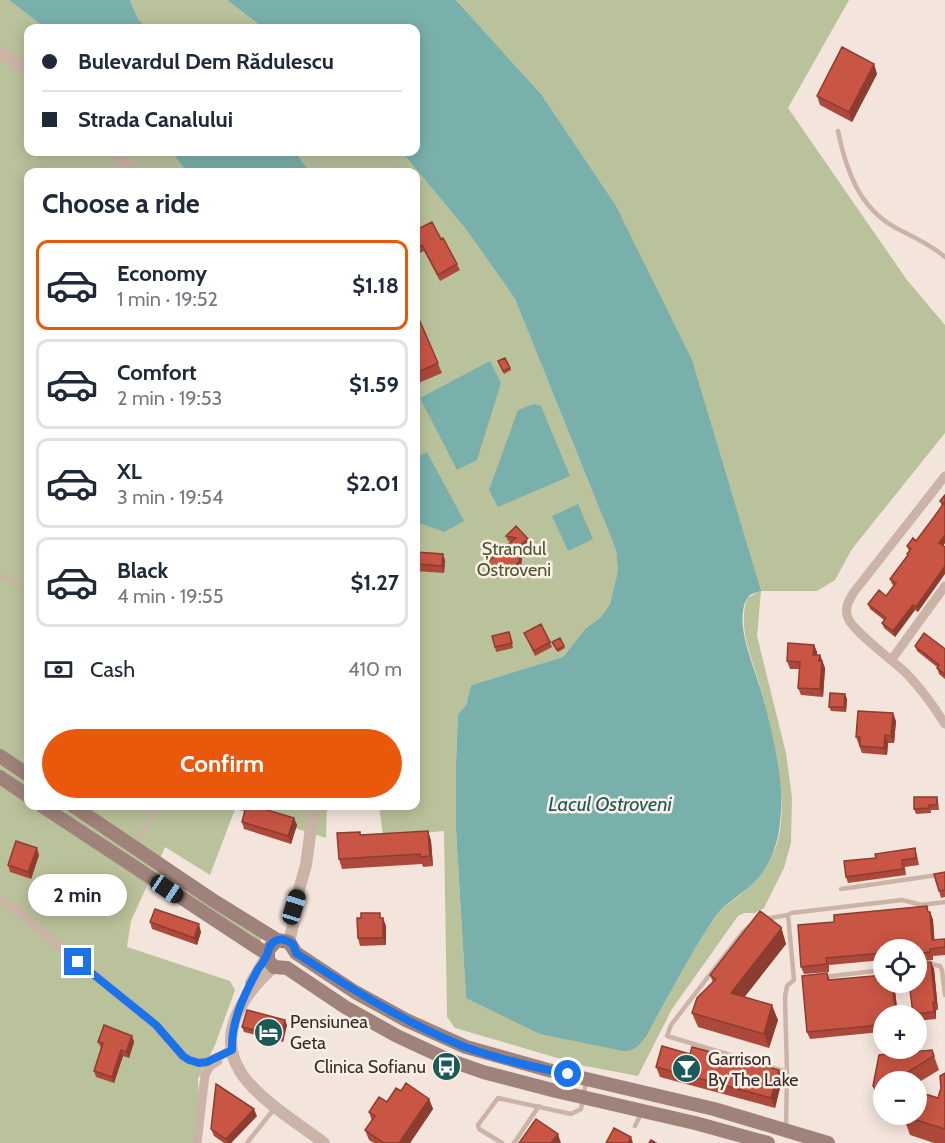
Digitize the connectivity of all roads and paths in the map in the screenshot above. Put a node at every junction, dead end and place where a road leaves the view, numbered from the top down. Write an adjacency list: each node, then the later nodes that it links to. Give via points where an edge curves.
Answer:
1 (0, 52): 2 (street)
2 (24, 69)
3 (838, 131): 6 (lane, via 850,175 866,204 894,227)
4 (119, 156): 5 (street)
5 (129, 168)
6 (945, 257)
7 (945, 476): 11 (street, via 847,606 848,621)
8 (0, 575): 10 (lane)
9 (945, 586): 11 (street)
10 (24, 588)
11 (892, 659): 12 (street, via 918,685)
12 (945, 724)
13 (0, 756): 14 (main road)
14 (24, 772)
15 (0, 777): 16 (main road)
16 (24, 793)
17 (48, 810): 28 (main road)
18 (79, 810): 21 (main road)
19 (156, 810): 21 (lane)
20 (313, 810): 27 (street, via 306,865)
21 (133, 846): 27 (main road)
22 (945, 874): 23 (lane)
23 (841, 889)
24 (4, 901): 35 (street, via 156,1025 189,1060 207,1062)
25 (945, 902): 26 (lane, via 922,905 902,900)
26 (788, 915): 33 (lane); 36 (lane, via 749,926 671,1025 667,1036)
27 (286, 944): 28 (main road, via 270,946); 28 (main road, via 295,960); 37 (main road, via 355,992 446,1038 495,1057)
28 (274, 961): 35 (street, via 255,973 233,1026); 38 (main road, via 354,1012 449,1060 491,1075)
29 (927, 965): 34 (lane, via 940,966)
30 (873, 971): 31 (lane)
31 (813, 978)
32 (803, 979): 33 (lane)
33 (794, 980): 36 (lane, via 785,997)
34 (945, 995)
35 (232, 1050): 39 (street, via 240,1072); 44 (street, via 210,1066 206,1075)
36 (788, 1072): 43 (lane)
37 (587, 1079): 38 (lane); 43 (main road)
38 (583, 1097): 40 (lane, via 580,1109 571,1114); 41 (main road)
39 (276, 1106): 45 (lane); 46 (street)
40 (539, 1106): 47 (lane, via 496,1100 478,1125); 48 (lane)
41 (643, 1111): 42 (lane); 49 (main road)
42 (635, 1126)
43 (787, 1130): 50 (main road)
44 (198, 1143)
45 (247, 1143)
46 (324, 1143)
47 (502, 1143)
48 (514, 1143)
49 (768, 1143)
50 (828, 1143)

